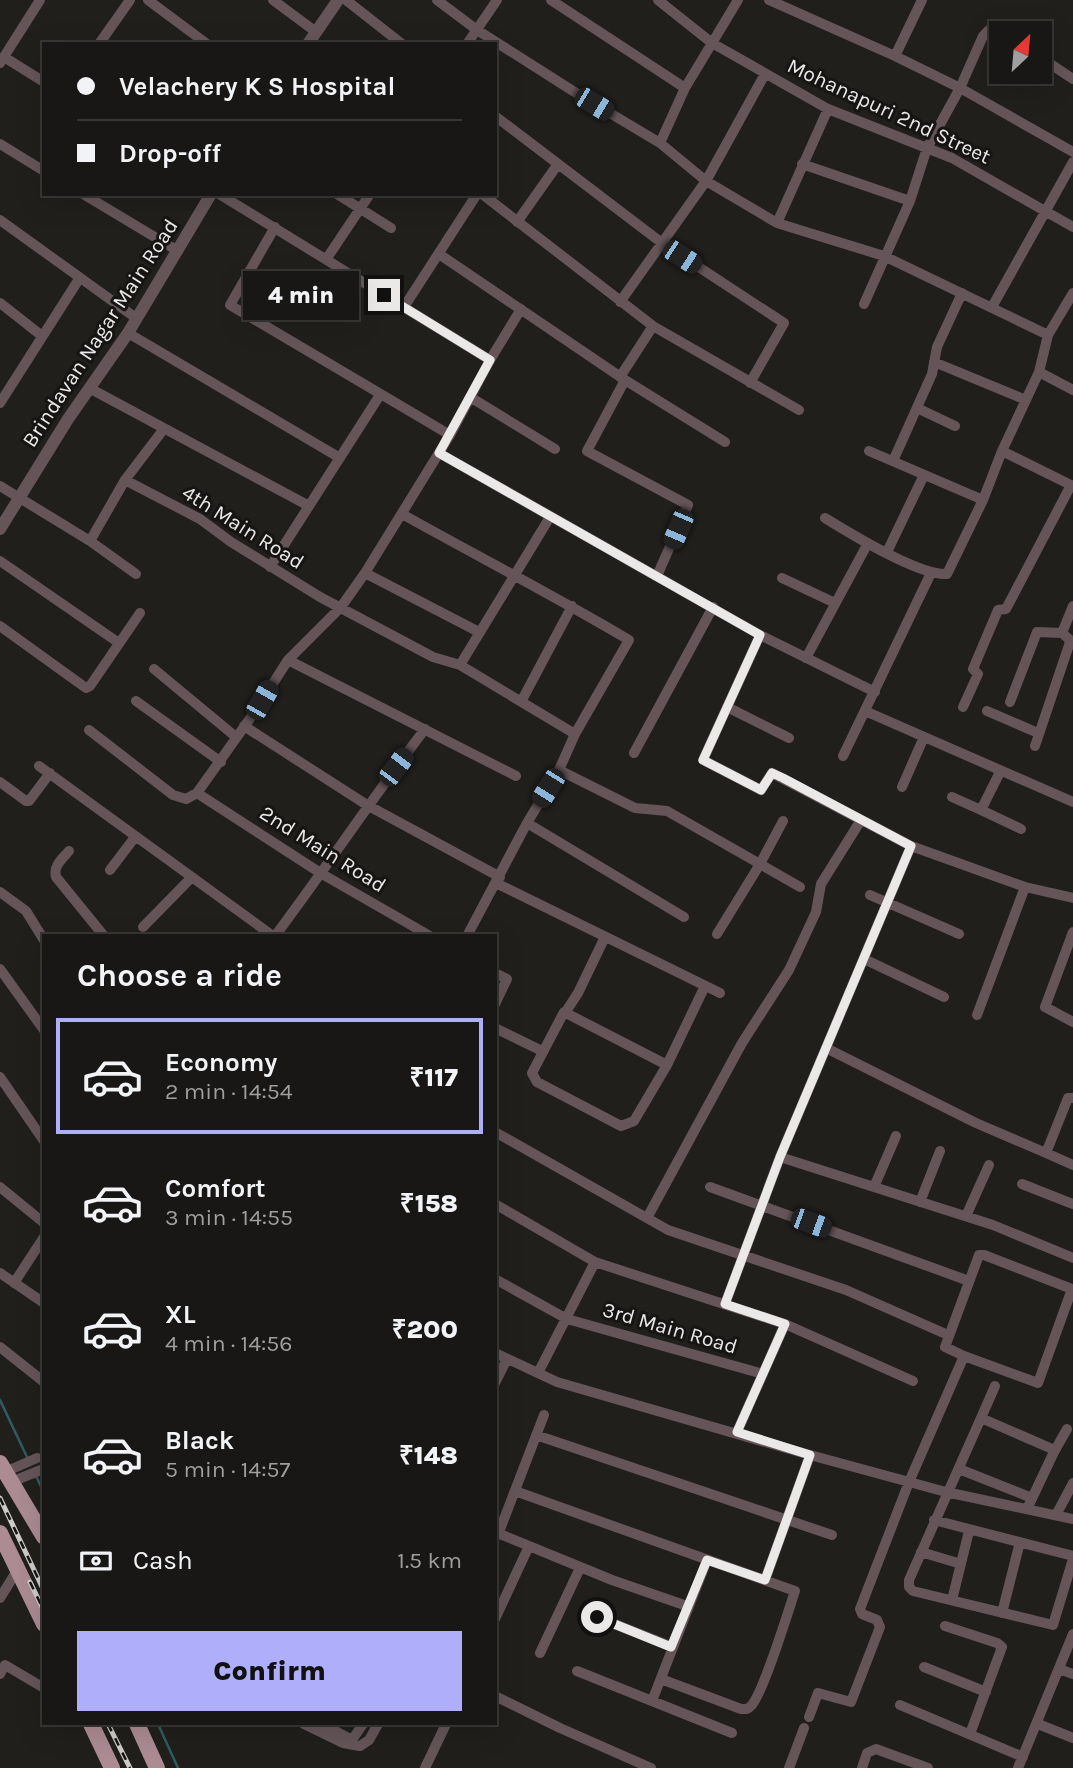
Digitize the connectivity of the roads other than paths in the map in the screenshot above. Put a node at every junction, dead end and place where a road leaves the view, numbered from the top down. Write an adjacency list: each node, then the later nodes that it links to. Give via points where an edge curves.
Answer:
1 (40, 0): 26 (street)
2 (130, 0): 17 (street)
3 (148, 0): 18 (street)
4 (273, 0): 16 (street)
5 (338, 0): 16 (street)
6 (346, 0): 20 (street)
7 (437, 0): 14 (street)
8 (497, 0): 14 (street)
9 (551, 0): 31 (street)
10 (657, 0): 24 (street, Mohanapuri 2nd Street)
11 (738, 0): 24 (street)
12 (769, 0): 25 (street)
13 (922, 0): 25 (street)
14 (477, 30): 21 (street); 22 (street)
15 (989, 30): 32 (street)
16 (316, 32): 19 (street)
17 (100, 42)
18 (203, 42)
19 (309, 42)
20 (399, 42)
21 (468, 42)
22 (496, 42)
23 (497, 43): 35 (street)
24 (712, 43): 28 (street, Mohanapuri 2nd Street); 31 (street)
25 (895, 56): 32 (street)
26 (2, 60): 30 (street)
27 (1052, 65): 29 (street)
28 (765, 74): 33 (street, Mohanapuri 2nd Street); 43 (street)
29 (1073, 79)
30 (42, 81)
31 (685, 88): 35 (street)
32 (960, 88): 37 (street); 38 (street)
33 (828, 108): 37 (street, Mohanapuri 2nd Street); 41 (street)
34 (497, 118): 40 (street)
35 (660, 143): 43 (street)
36 (0, 144): 42 (street)
37 (926, 149): 51 (street); 53 (street, Mohanapuri 2nd Street, via 952,158)
38 (1073, 152)
39 (1073, 162): 53 (street)
40 (558, 164): 55 (street); 60 (street)
41 (803, 164): 51 (street); 56 (street)
42 (42, 170)
43 (706, 181): 56 (street); 60 (street)
44 (86, 196): 61 (street)
45 (210, 196): 61 (street, Brindavan Nagar Main Road)
46 (222, 196): 57 (street)
47 (340, 196): 52 (street)
48 (368, 196): 52 (street)
49 (479, 196): 62 (street)
50 (483, 196): 55 (street)
51 (910, 201): 63 (street)
52 (359, 208): 59 (street); 64 (street)
53 (1046, 211): 58 (street, Mohanapuri 2nd Street); 72 (street)
54 (0, 220): 65 (street)
55 (517, 222): 68 (street)
56 (777, 223): 63 (street)
57 (275, 227): 64 (street); 88 (street, via 230,305)
58 (1073, 227)
59 (391, 228)
60 (662, 243): 68 (street); 84 (street, via 784,323)
61 (178, 251): 75 (street, Brindavan Nagar Main Road)
62 (439, 254): 71 (street); 73 (street)
63 (884, 256): 66 (street); 70 (street)
64 (327, 258): 71 (street)
65 (79, 279): 75 (street); 79 (street)
66 (962, 293): 72 (street); 81 (street)
67 (1073, 293): 74 (street)
68 (620, 302): 76 (street)
69 (0, 303): 79 (street)
70 (864, 304)
71 (404, 307): 80 (street)
72 (992, 307): 78 (street)
73 (521, 309): 80 (street); 83 (street)
74 (1068, 310): 78 (street)
75 (136, 318): 77 (street, Brindavan Nagar Main Road)
76 (653, 326): 83 (street); 84 (street)
77 (128, 333): 86 (street, Brindavan Nagar Main Road); 102 (street)
78 (1048, 335): 82 (street)
79 (43, 336): 85 (street)
80 (490, 360): 89 (street)
81 (934, 362): 90 (street); 92 (street)
82 (1039, 372): 87 (street); 90 (street)
83 (623, 379): 97 (street); 123 (street, via 587,451 688,505)
84 (750, 383): 93 (street)
85 (5, 384): 91 (street)
86 (91, 389): 95 (street); 108 (street, Brindavan Nagar Main Road)
87 (1073, 390)
88 (380, 395): 96 (street); 102 (street)
89 (470, 397): 96 (street); 98 (street)
90 (1026, 400): 100 (street)
91 (0, 403)
92 (917, 408): 94 (street); 103 (street)
93 (799, 410)
94 (955, 426)
95 (163, 430): 105 (street); 110 (street)
96 (450, 435): 101 (street)
97 (725, 442)
98 (555, 449)
99 (869, 450): 103 (street)
100 (1002, 451): 107 (street); 109 (street)
101 (439, 453): 111 (street); 112 (street)
102 (341, 458): 110 (street)
103 (893, 461): 104 (street)
104 (924, 475): 109 (street); 117 (street)
105 (125, 480): 115 (street); 119 (street, 4th Main Road, via 200,519)
106 (0, 486): 108 (street)
107 (1072, 486): 146 (street, via 1006,609 998,610)
108 (18, 499): 114 (street, Brindavan Nagar Main Road); 115 (street)
109 (983, 500): 122 (street, via 947,574)
110 (309, 506): 119 (street)
111 (402, 514): 121 (street); 124 (street)
112 (550, 517): 123 (street); 124 (street)
113 (825, 518): 116 (street)
114 (0, 529)
115 (90, 541): 120 (street)
116 (868, 543): 117 (street); 126 (street)
117 (887, 552): 122 (street)
118 (0, 561): 136 (street)
119 (270, 567): 129 (street, 4th Main Road)
120 (136, 573)
121 (365, 573): 129 (street); 133 (street)
122 (931, 573): 141 (street)
123 (657, 576): 130 (street)
124 (514, 577): 127 (street); 133 (street)
125 (782, 578): 126 (street)
126 (835, 603): 137 (street)
127 (572, 606): 143 (street); 153 (street, via 629,640)
128 (1073, 606): 134 (street)
129 (341, 607): 138 (street); 139 (street, 4th Main Road, via 433,657)
130 (713, 607): 135 (street); 158 (street)
131 (140, 613): 136 (street)
132 (0, 626): 136 (street, via 86,688)
133 (479, 632): 139 (street)
134 (1062, 633): 144 (street, via 1037,632); 152 (street, via 1069,645)
135 (760, 635): 137 (street); 145 (street)
136 (119, 643)
137 (806, 658): 141 (street)
138 (288, 660): 149 (street); 150 (street)
139 (460, 665): 143 (street, 4th Main Road)
140 (155, 669): 154 (street)
141 (875, 692): 147 (street)
142 (136, 701): 160 (street)
143 (522, 701): 153 (street, 4th Main Road)
144 (1010, 702)
145 (727, 707): 156 (street); 173 (street, via 703,760 761,790 772,773)
146 (963, 707)
147 (865, 711): 155 (street); 159 (street)
148 (988, 711): 152 (street)
149 (244, 726): 154 (street); 171 (street)
150 (425, 729): 165 (street); 171 (street)
151 (89, 730): 168 (street, via 173,795 186,799)
152 (1038, 733): 157 (street)
153 (575, 734): 162 (street)
154 (236, 737): 160 (street)
155 (924, 737): 163 (street); 167 (street)
156 (789, 738)
157 (1035, 746)
158 (634, 752)
159 (843, 756)
160 (220, 762): 168 (street)
161 (39, 766): 164 (street)
162 (559, 770): 175 (street); 180 (street, via 635,808 667,811)
163 (1000, 772): 170 (street); 172 (street)
164 (50, 773): 166 (street, via 26,801); 177 (street)
165 (516, 776)
166 (0, 782)
167 (902, 787)
168 (197, 793): 182 (street, 2nd Main Road)
169 (952, 797): 172 (street)
170 (1073, 802)
171 (367, 805): 182 (street); 184 (street)
172 (981, 810): 176 (street)
173 (861, 820): 178 (street); 237 (street, via 821,884 816,912 789,970 742,1044)
174 (783, 821): 180 (street)
175 (527, 823): 184 (street); 191 (street)
176 (1021, 828)
177 (135, 837): 181 (street); 183 (street)
178 (911, 846): 186 (street); 190 (street)
179 (69, 851): 194 (street, via 57,866 56,877)
180 (760, 864): 185 (street); 199 (street)
181 (110, 870)
182 (322, 874): 196 (street); 197 (street, 2nd Main Road)
183 (191, 878): 192 (street); 195 (street)
184 (498, 880): 198 (street); 202 (street)
185 (800, 887)
186 (1025, 887): 189 (street); 211 (street)
187 (0, 892): 201 (street, via 26,911)
188 (870, 895): 190 (street)
189 (1073, 898)
190 (886, 902): 200 (street); 203 (street)
191 (684, 917)
192 (143, 927)
193 (1073, 932): 212 (street, via 1045,1007)
194 (102, 934)
195 (271, 934)
196 (276, 934)
197 (427, 934)
198 (468, 934)
199 (717, 934)
200 (960, 934)
201 (42, 937)
202 (606, 937): 206 (street); 210 (street)
203 (864, 959): 208 (street); 215 (street)
204 (0, 969): 213 (street)
205 (497, 974): 209 (street, via 507,979)
206 (705, 986): 207 (street); 217 (street)
207 (720, 993)
208 (944, 997)
209 (497, 1000)
210 (565, 1013): 216 (street); 217 (street)
211 (977, 1015)
212 (1073, 1022)
213 (42, 1027)
214 (497, 1029): 216 (street)
215 (826, 1048): 224 (street, via 976,1124); 225 (street)
216 (542, 1051): 217 (street, via 532,1073 537,1082 621,1126 634,1121)
217 (667, 1065)
218 (0, 1077): 222 (street)
219 (1073, 1098): 224 (street, via 1068,1098)
220 (497, 1133): 237 (street)
221 (895, 1136): 231 (street)
222 (42, 1138)
223 (940, 1151): 232 (street)
224 (1046, 1153): 227 (street)
225 (780, 1157): 231 (street); 235 (street)
226 (989, 1165): 236 (street)
227 (1073, 1166)
228 (1022, 1184): 233 (street)
229 (0, 1187): 238 (street)
230 (710, 1187): 235 (street)
231 (874, 1187): 232 (street)
232 (920, 1202): 236 (street)
233 (1073, 1204)
234 (497, 1205): 242 (street)
235 (761, 1205): 240 (street); 245 (street)
236 (966, 1216): 241 (street)
237 (647, 1218): 240 (street)
238 (42, 1221)
239 (42, 1241): 246 (street)
240 (743, 1257): 248 (street); 251 (street, via 846,1290)
241 (1073, 1258)
242 (595, 1262): 248 (street); 249 (street)
243 (0, 1273): 246 (street)
244 (497, 1280): 249 (street, 3rd Main Road)
245 (965, 1280): 251 (street); 255 (street, via 981,1254 1072,1291 1038,1384)
246 (14, 1283): 247 (street)
247 (42, 1302)
248 (725, 1304): 250 (street)
249 (567, 1319): 256 (street); 257 (street, 3rd Main Road)
250 (785, 1324): 257 (street); 260 (street)
251 (948, 1335): 255 (street, via 945,1347)
252 (0, 1347): 258 (street)
253 (497, 1354): 254 (street)
254 (507, 1359): 256 (street); 259 (street)
255 (961, 1361): 273 (street)
256 (537, 1373): 265 (street)
257 (763, 1374): 265 (street)
258 (42, 1380)
259 (497, 1380)
260 (913, 1381)
261 (995, 1386): 263 (street)
262 (544, 1415): 266 (street)
263 (981, 1418): 267 (street); 270 (street)
264 (1066, 1429): 267 (street)
265 (737, 1432): 268 (street)
266 (536, 1435): 275 (street); 280 (street)
267 (1054, 1452): 277 (street)
268 (810, 1455): 273 (street); 280 (street)
269 (34, 1458): 271 (street); 272 (street)
270 (959, 1469): 276 (street); 277 (street)
271 (5, 1472): 272 (street); 286 (main road)
272 (37, 1473)
273 (909, 1482): 276 (street); 331 (street, via 859,1611 877,1620 880,1627 851,1702 818,1693)
274 (1073, 1483): 279 (street)
275 (514, 1491): 284 (street); 292 (street)
276 (946, 1492): 278 (street); 282 (street)
277 (1032, 1498): 278 (street)
278 (1027, 1509): 279 (street)
279 (1056, 1515): 281 (street)
280 (787, 1519): 287 (street); 296 (street)
281 (1073, 1519)
282 (934, 1520): 283 (street); 290 (street)
283 (969, 1531): 288 (street); 293 (street)
284 (497, 1532): 289 (street)
285 (0, 1533): 295 (main road)
286 (42, 1534)
287 (832, 1535)
288 (1020, 1542): 291 (street); 300 (street)
289 (529, 1546): 294 (street); 301 (street)
290 (921, 1552): 293 (street); 298 (street, via 909,1587)
291 (1073, 1558): 300 (street, via 1053,1625)
292 (707, 1560): 296 (street); 299 (street)
293 (961, 1564): 298 (street)
294 (580, 1568): 299 (street); 307 (street)
295 (18, 1569): 297 (street); 303 (main road)
296 (765, 1580): 313 (street, via 795,1591 747,1709)
297 (0, 1598)
298 (951, 1600): 300 (street)
299 (687, 1606): 306 (street)
300 (1002, 1613)
301 (497, 1615)
302 (597, 1617): 306 (street)
303 (42, 1620)
304 (945, 1626): 315 (street, via 1002,1647)
305 (1073, 1634): 310 (street)
306 (671, 1647): 313 (street)
307 (540, 1653)
308 (2, 1667): 314 (street)
309 (924, 1667): 315 (street)
310 (1059, 1669): 312 (street); 319 (street)
311 (577, 1671): 317 (street)
312 (1073, 1674)
313 (661, 1679): 317 (street)
314 (42, 1687)
315 (986, 1692): 327 (street)
316 (497, 1697): 335 (street)
317 (652, 1701): 326 (street)
318 (900, 1705): 327 (street)
319 (1038, 1724): 328 (street); 330 (street)
320 (91, 1725): 332 (main road)
321 (138, 1725): 333 (main road)
322 (363, 1725): 329 (street)
323 (377, 1725): 329 (street)
324 (446, 1725): 334 (street)
325 (324, 1729): 329 (street, via 343,1743 360,1746)
326 (732, 1733)
327 (970, 1734): 330 (street)
328 (1073, 1738)
329 (362, 1739)
330 (1023, 1757): 338 (street)
331 (794, 1767)
332 (112, 1768)
333 (157, 1768)
334 (425, 1768)
335 (651, 1768)
336 (862, 1768): 337 (street, via 867,1753 876,1749)
337 (928, 1768)
338 (1018, 1768)

